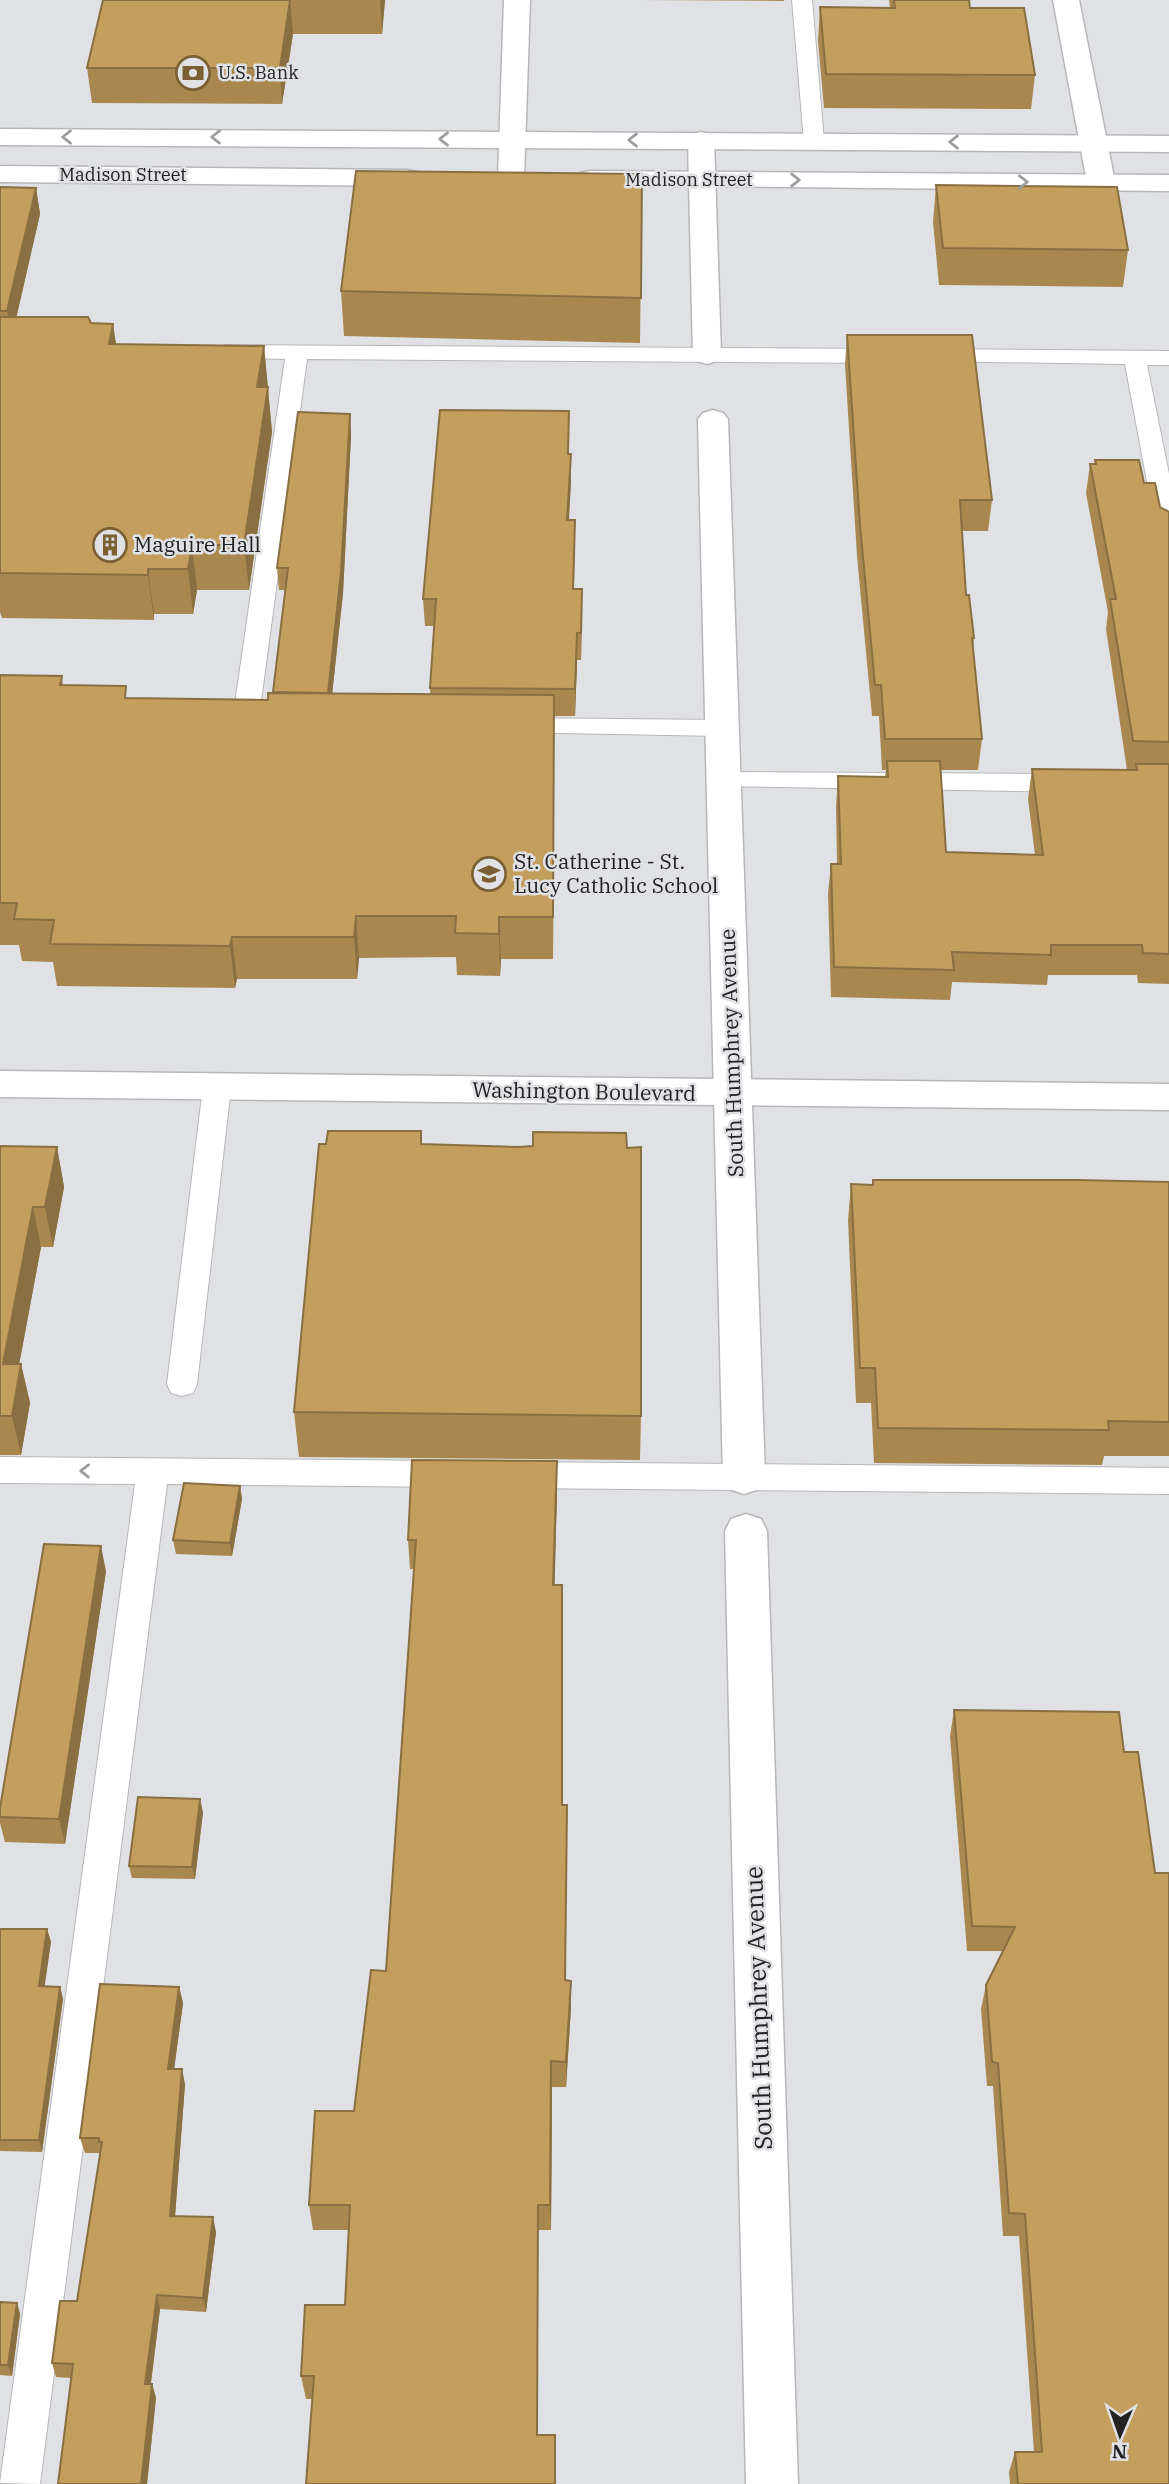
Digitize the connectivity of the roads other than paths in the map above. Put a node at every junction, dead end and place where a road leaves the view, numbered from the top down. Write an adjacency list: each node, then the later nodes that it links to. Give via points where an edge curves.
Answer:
1 (517, 0): 5 (street)
2 (802, 0): 7 (lane)
3 (1066, 0): 8 (street)
4 (0, 137): 5 (street, Madison Street, one-way to 4)
5 (512, 139): 6 (street, Madison Street, one-way to 5); 13 (street)
6 (701, 141): 7 (street, Madison Street); 16 (street)
7 (814, 141): 8 (street, Madison Street, one-way to 7)
8 (1093, 143): 9 (street, Madison Street); 17 (street)
9 (1169, 144)
10 (0, 174): 11 (street, Madison Street)
11 (430, 178)
12 (484, 178): 13 (street)
13 (511, 178): 14 (street)
14 (538, 178)
15 (565, 179): 16 (street, Madison Street)
16 (702, 180): 17 (street, Madison Street, one-way to 17); 21 (street)
17 (1101, 182): 18 (street, Madison Street)
18 (1169, 183)
19 (203, 352): 20 (lane)
20 (297, 352): 21 (lane); 26 (lane, via 245,724)
21 (708, 355): 22 (lane)
22 (1135, 358): 23 (lane); 25 (lane)
23 (1169, 358)
24 (713, 419): 28 (street, South Humphrey Avenue)
25 (1169, 535)
26 (286, 724)
27 (489, 726): 28 (lane)
28 (722, 727): 29 (street, South Humphrey Avenue)
29 (724, 780): 30 (lane); 33 (street, South Humphrey Avenue)
30 (1100, 783)
31 (0, 1084): 32 (street, Washington Boulevard)
32 (217, 1087): 33 (street, Washington Boulevard); 35 (lane)
33 (733, 1094): 34 (street, Washington Boulevard); 38 (street, South Humphrey Avenue)
34 (1169, 1097)
35 (181, 1384)
36 (0, 1470): 37 (lane, one-way to 36)
37 (153, 1471): 38 (lane); 41 (lane)
38 (744, 1477): 39 (lane)
39 (1169, 1480)
40 (746, 1531): 42 (street, South Humphrey Avenue)
41 (20, 2484)
42 (772, 2484)

